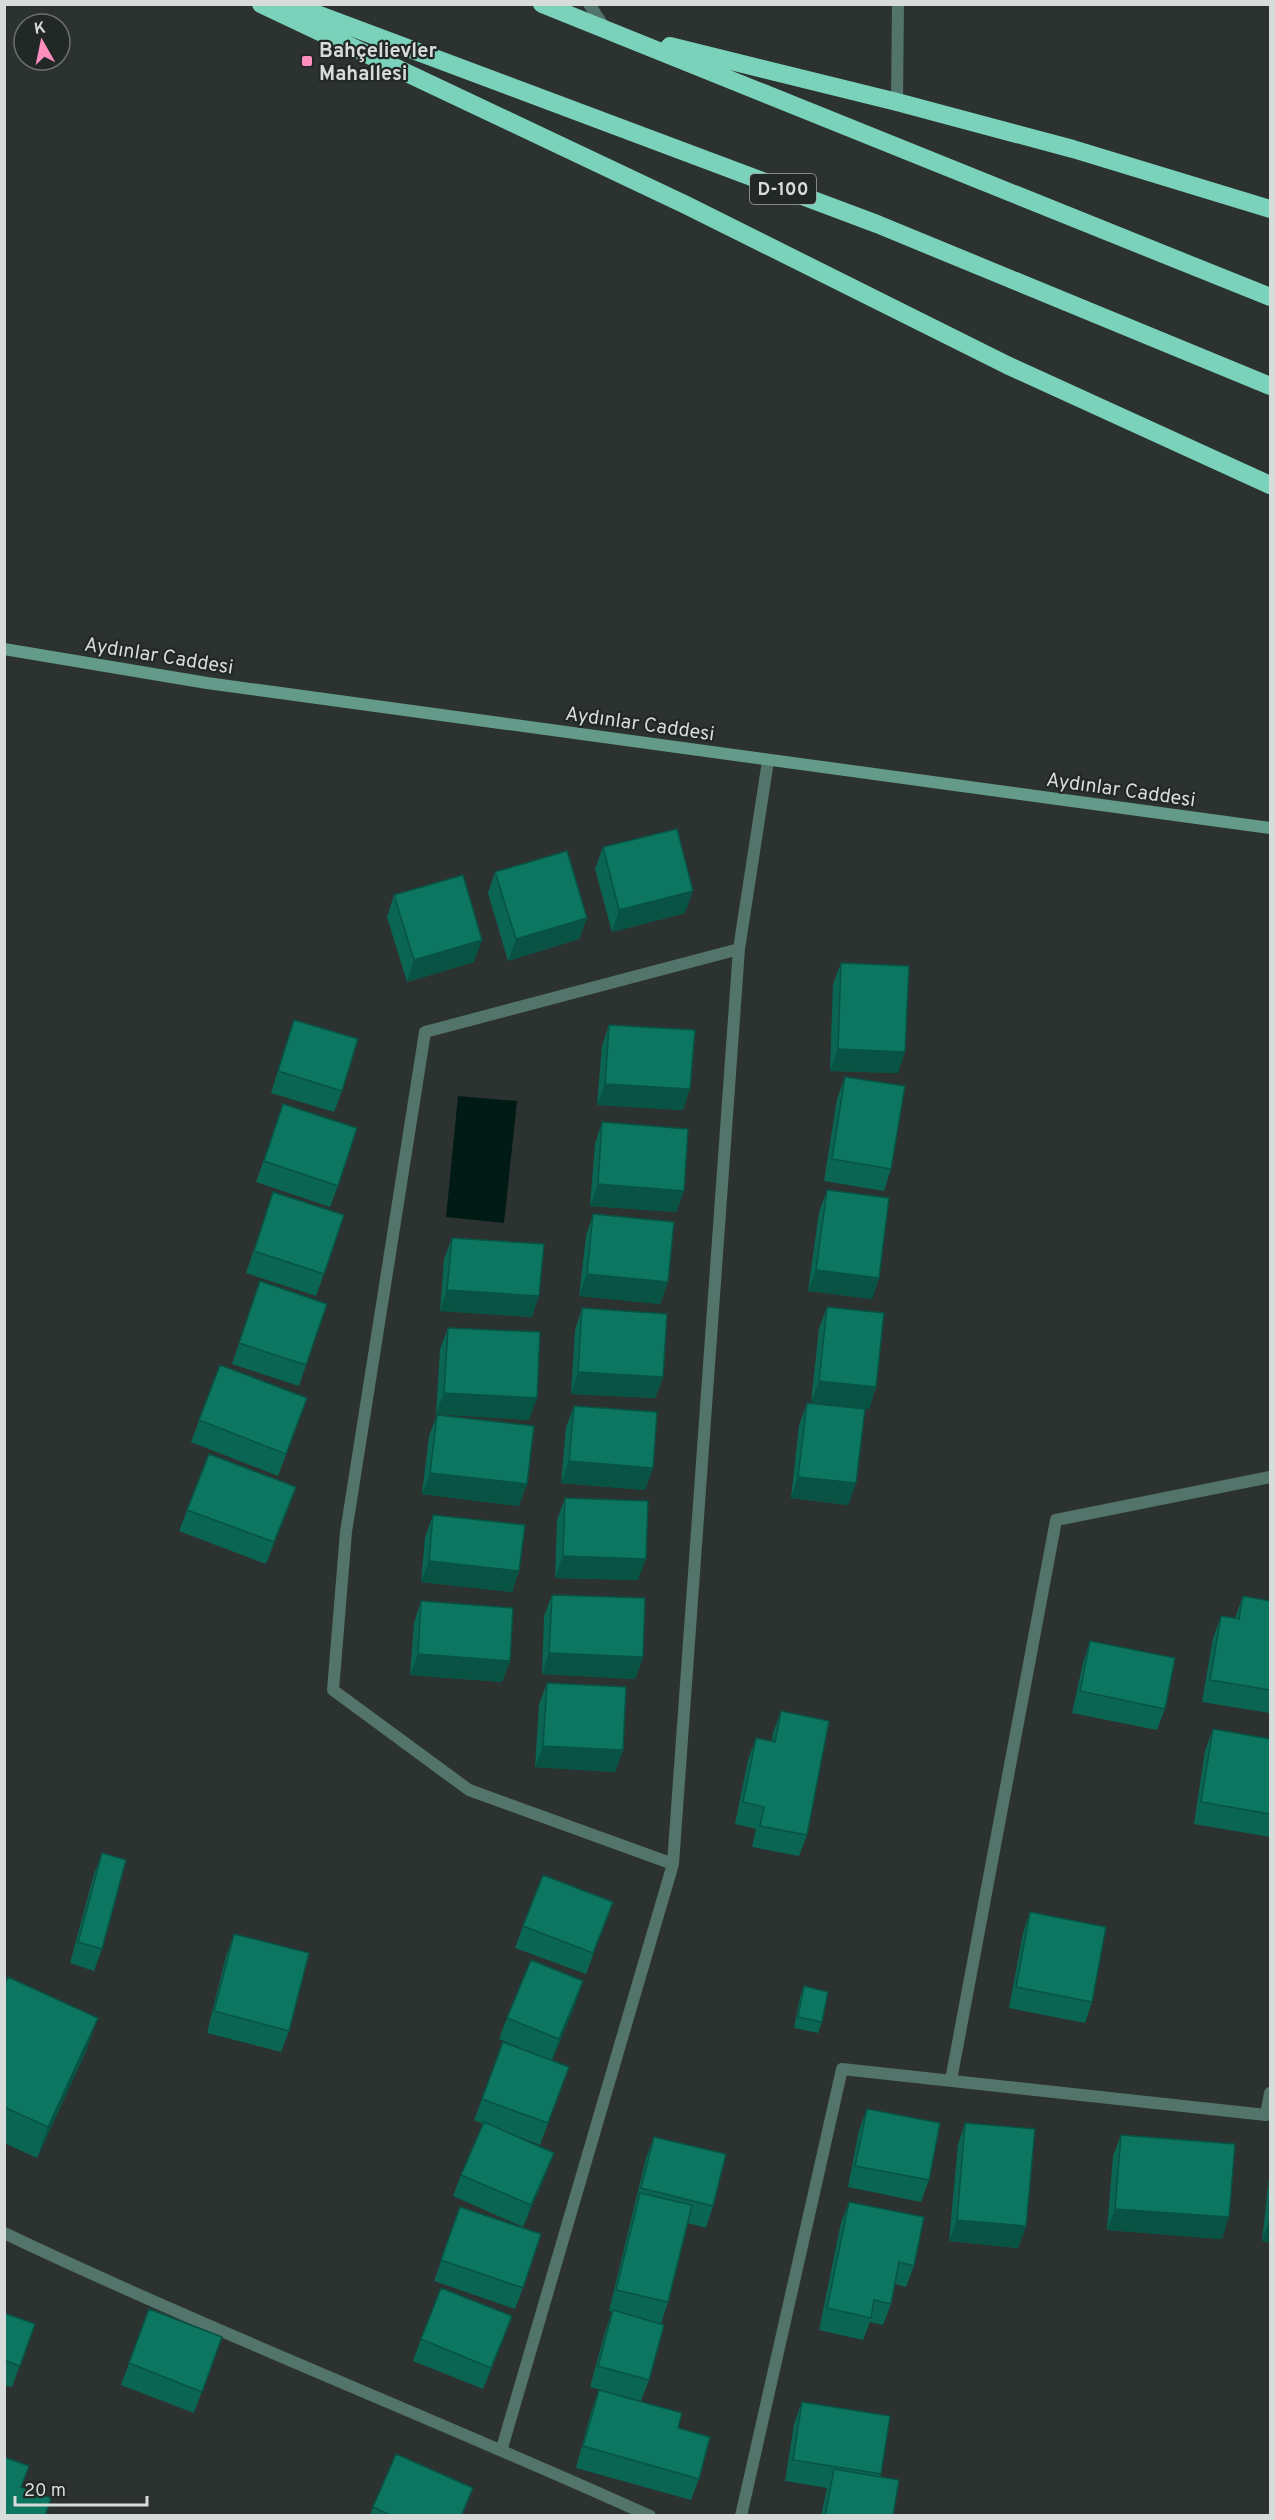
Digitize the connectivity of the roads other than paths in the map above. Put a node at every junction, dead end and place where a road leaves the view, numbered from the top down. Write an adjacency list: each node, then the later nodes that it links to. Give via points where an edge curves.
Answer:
1 (261, 4): 11 (highway, via 686,205 1007,365)
2 (290, 4): 10 (highway, D-100, via 877,224)
3 (542, 4): 6 (highway)
4 (589, 4): 6 (street)
5 (898, 4): 7 (street)
6 (606, 30): 7 (highway); 9 (highway)
7 (897, 102): 8 (highway, via 1073,149)
8 (1270, 209)
9 (1270, 297)
10 (1270, 386)
11 (1270, 485)
12 (4, 649): 13 (street, Aydınlar Caddesi, via 207,683)
13 (768, 761): 14 (street, Aydınlar Caddesi); 15 (street)
14 (1270, 828)
15 (739, 949): 17 (street); 17 (street, via 425,1032 346,1532 333,1690 469,1790)
16 (1270, 1477): 18 (street, via 1056,1520)
17 (673, 1864): 21 (street)
18 (951, 2080): 19 (street, via 1266,2115); 23 (street, via 842,2069)
19 (1270, 2093)
20 (4, 2232): 21 (street, via 112,2284)
21 (502, 2448): 22 (street)
22 (650, 2516)
23 (741, 2516)

